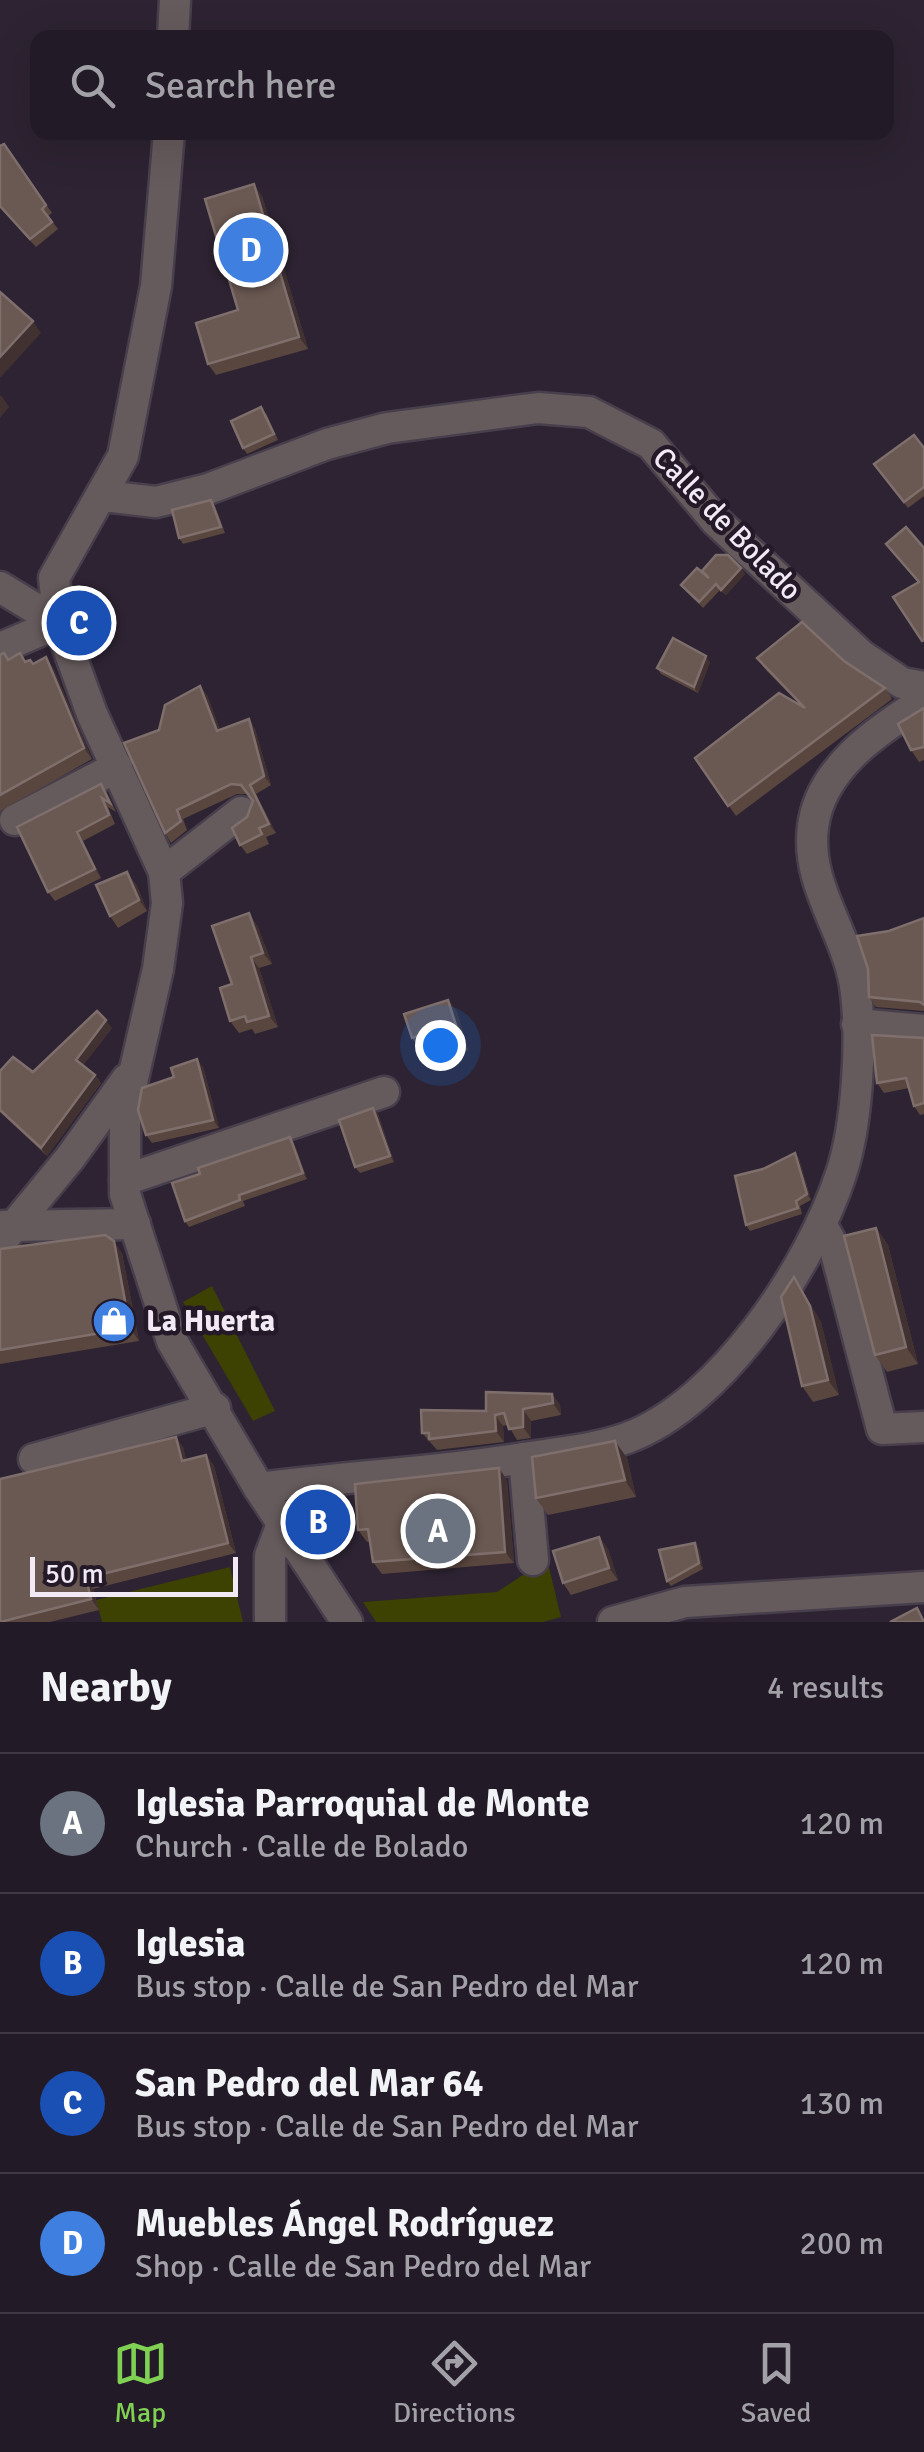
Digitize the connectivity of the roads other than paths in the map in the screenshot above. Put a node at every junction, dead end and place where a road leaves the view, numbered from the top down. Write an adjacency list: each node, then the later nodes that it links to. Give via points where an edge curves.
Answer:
1 (174, 0): 2 (street)
2 (173, 30)
3 (168, 140): 4 (street, via 156,286 136,404)
4 (104, 496): 6 (street, via 54,578); 8 (street, Calle de Bolado, via 156,502 387,428 538,408 589,412 651,444 716,520 862,656 902,683)
5 (0, 587): 6 (street)
6 (59, 623): 7 (street); 10 (street)
7 (0, 648)
8 (924, 687)
9 (924, 701): 14 (street, via 881,728 833,775 813,825 818,884 852,965)
10 (118, 768): 12 (street); 13 (street)
11 (241, 812): 13 (street)
12 (16, 820)
13 (164, 872): 16 (street, via 158,970)
14 (856, 1024): 15 (street); 20 (street, via 849,1141)
15 (924, 1030)
16 (132, 1072): 18 (street); 21 (street)
17 (384, 1092): 18 (street)
18 (125, 1180): 19 (street)
19 (135, 1224): 21 (street); 22 (street, via 172,1342)
20 (820, 1224): 23 (street, via 835,1249 882,1429); 24 (street, via 800,1266 748,1339 668,1416 629,1437)
21 (5, 1232)
22 (215, 1408): 25 (street); 26 (street)
23 (924, 1428)
24 (524, 1458): 26 (street); 28 (street)
25 (34, 1459)
26 (260, 1488): 27 (street)
27 (282, 1524): 30 (street, via 270,1556); 31 (street)
28 (534, 1560)
29 (924, 1587): 32 (street, via 685,1602)
30 (270, 1622)
31 (347, 1622)
32 (613, 1622)

